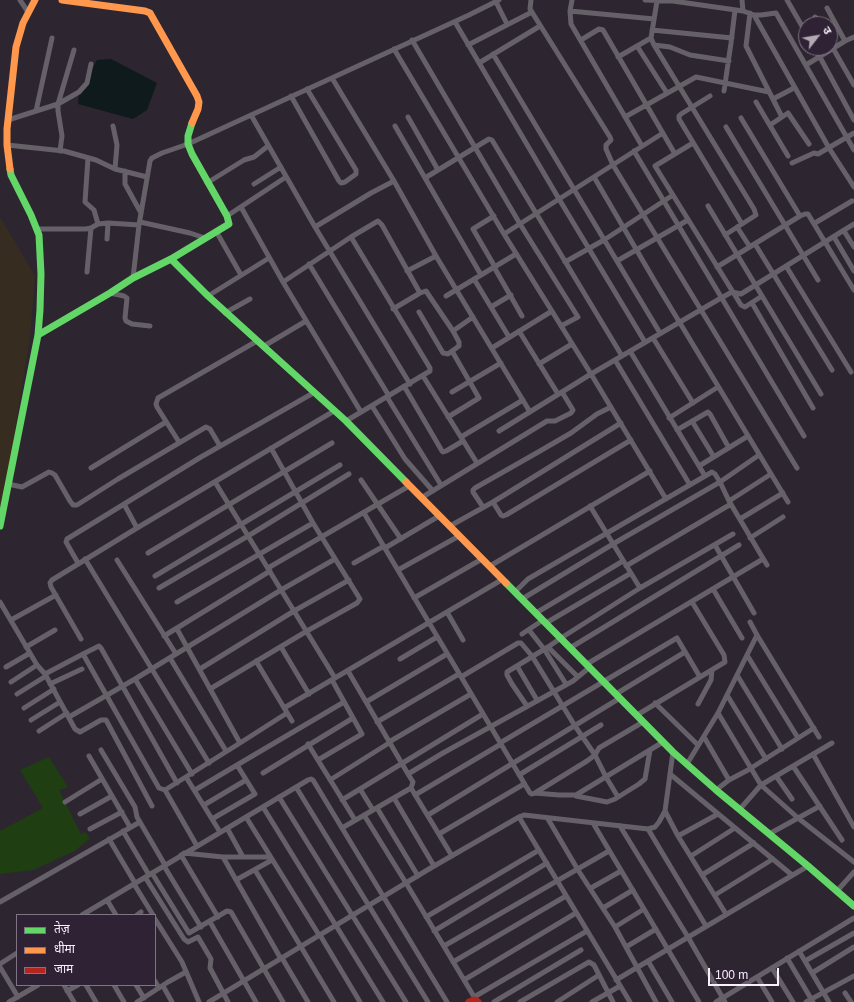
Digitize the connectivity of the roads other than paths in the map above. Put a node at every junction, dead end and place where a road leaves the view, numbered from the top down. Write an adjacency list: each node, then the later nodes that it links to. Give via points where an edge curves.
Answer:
1 (20, 0): 17 (street)
2 (35, 0): 17 (street)
3 (62, 0): 80 (street, via 150,13 175,54 199,102 188,136)
4 (531, 0): 18 (street)
5 (572, 0): 15 (street)
6 (645, 0): 10 (street)
7 (742, 0): 16 (street)
8 (787, 0): 21 (street)
9 (498, 1): 22 (street); 23 (street)
10 (658, 1): 11 (street); 20 (street)
11 (672, 1): 12 (street)
12 (695, 2): 14 (street)
13 (827, 8): 32 (street)
14 (735, 10): 16 (street); 29 (street)
15 (570, 11): 20 (street); 31 (street, via 571,24)
16 (742, 11): 19 (street)
17 (28, 12): 69 (street, via 16,47)
18 (532, 12): 23 (street); 24 (street)
19 (752, 14): 46 (street, via 776,13); 51 (street); 54 (street, via 746,46)
20 (654, 19): 25 (street)
21 (798, 19)
22 (455, 22): 30 (street); 34 (street)
23 (507, 24): 34 (street)
24 (540, 26): 39 (street); 95 (street, via 608,133 611,140 606,149)
25 (652, 30): 28 (street); 29 (street)
26 (854, 37): 32 (street)
27 (52, 38): 63 (street)
28 (651, 38): 35 (street); 36 (street)
29 (732, 38): 43 (street)
30 (412, 40): 37 (street); 85 (street)
31 (581, 40): 42 (street, via 601,29); 67 (street)
32 (845, 41): 33 (street)
33 (838, 44)
34 (468, 45): 44 (street)
35 (654, 45): 43 (street, via 670,47 690,56); 50 (street)
36 (638, 46): 42 (street); 55 (street)
37 (394, 49): 47 (street); 93 (street)
38 (74, 50): 60 (street)
39 (493, 54): 44 (street); 108 (street)
40 (820, 56): 46 (street); 70 (street)
41 (837, 56): 49 (street)
42 (618, 58): 61 (street)
43 (728, 60): 48 (street)
44 (479, 63): 110 (street)
45 (91, 64): 60 (street, via 84,87)
46 (806, 65): 78 (street)
47 (332, 78): 52 (street); 104 (street)
48 (725, 82): 50 (street, via 696,77); 53 (street); 54 (street)
49 (854, 85)
50 (679, 86): 55 (street); 62 (street)
51 (794, 88): 58 (street); 86 (street)
52 (307, 89): 56 (street); 56 (street, via 356,170 356,174 345,182 341,183 339,180)
53 (724, 90)
54 (770, 92): 58 (street)
55 (667, 93): 61 (street)
56 (291, 96): 64 (street)
57 (710, 96): 62 (street)
58 (773, 99): 65 (street)
59 (756, 102): 71 (street)
60 (58, 104): 63 (street); 88 (street, via 62,136)
61 (646, 105): 67 (street); 76 (street)
62 (692, 107): 79 (street, via 679,116 679,119); 128 (street, via 754,209 756,215)
63 (36, 111): 69 (street)
64 (250, 115): 80 (street); 83 (street)
65 (782, 116): 71 (street); 81 (street, via 790,114)
66 (408, 117): 98 (street)
67 (625, 117): 84 (street)
68 (741, 118): 120 (street)
69 (8, 120): 74 (street)
70 (854, 120)
71 (770, 125): 91 (street)
72 (113, 126): 97 (street, via 117,145)
73 (395, 126): 103 (street)
74 (4, 127): 82 (street)
75 (726, 127): 129 (street)
76 (663, 133): 84 (street); 90 (street)
77 (854, 133): 78 (street)
78 (846, 137): 86 (street); 87 (street)
79 (693, 143): 90 (street); 128 (street)
80 (188, 144): 100 (street, via 152,158); 105 (street)
81 (809, 144)
82 (7, 145): 88 (street); 134 (street, via 11,175)
83 (268, 146): 96 (street); 105 (street)
84 (642, 146): 89 (street)
85 (476, 148): 93 (street); 116 (street, via 488,139 492,140); 126 (street)
86 (829, 148): 94 (street); 107 (street)
87 (854, 150)
88 (60, 151): 92 (street)
89 (634, 151): 95 (street); 112 (street)
90 (675, 154): 109 (street, via 655,166)
91 (788, 156)
92 (88, 158): 97 (street); 124 (street, via 85,202 94,210)
93 (459, 158): 98 (street); 119 (street)
94 (792, 163)
95 (613, 165): 102 (street); 117 (street)
96 (281, 167): 101 (street); 106 (street)
97 (115, 168): 99 (street)
98 (438, 170): 103 (street)
99 (125, 171): 100 (street); 115 (street, via 125,184)
100 (148, 176): 115 (street)
101 (286, 177): 113 (street); 131 (street)
102 (594, 177): 108 (street); 133 (street)
103 (425, 178): 169 (street)
104 (394, 181): 131 (street); 154 (street)
105 (207, 183): 118 (street)
106 (254, 184)
107 (854, 187)
108 (574, 190): 110 (street); 144 (street)
109 (673, 195): 112 (street); 121 (street)
110 (559, 199): 116 (street); 149 (street)
111 (852, 201): 123 (street)
112 (663, 202): 117 (street); 130 (street)
113 (241, 206): 118 (street); 156 (street)
114 (708, 206): 138 (street)
115 (141, 213): 125 (street)
116 (536, 214): 126 (street); 159 (street)
117 (644, 215): 133 (street); 142 (street)
118 (227, 216): 135 (street, via 229,224)
119 (494, 216): 137 (street); 162 (street, via 472,229)
120 (800, 216): 123 (street, via 808,214); 129 (street)
121 (688, 220): 130 (street); 163 (street)
122 (108, 223): 124 (street); 125 (street); 143 (street)
123 (815, 223): 145 (street)
124 (98, 224): 132 (street)
125 (139, 224): 141 (street); 170 (street)
126 (520, 224): 137 (street); 198 (street, via 578,317)
127 (854, 224): 136 (street)
128 (740, 225): 138 (street); 147 (street)
129 (785, 225): 146 (street); 155 (street)
130 (678, 226): 142 (street); 184 (street)
131 (315, 227): 151 (street)
132 (90, 228): 134 (street); 166 (street)
133 (623, 228): 144 (street); 150 (street)
134 (37, 229): 202 (street, via 40,240 41,274)
135 (216, 231): 141 (street); 168 (street)
136 (844, 231): 140 (street); 148 (street)
137 (504, 234): 152 (street)
138 (726, 235): 153 (street)
139 (351, 237): 151 (street); 164 (street, via 375,222 381,222); 188 (street)
140 (834, 237): 145 (street); 165 (street)
141 (205, 238): 157 (street)
142 (658, 238): 150 (street); 189 (street)
143 (107, 239)
144 (604, 240): 149 (street); 158 (street)
145 (826, 242): 155 (street); 176 (street)
146 (755, 244): 147 (street); 167 (street)
147 (750, 247): 153 (street)
148 (854, 247)
149 (589, 248): 159 (street); 206 (street)
150 (637, 250): 158 (street); 196 (street)
151 (329, 251): 160 (street); 221 (street)
152 (516, 254): 162 (street); 190 (street)
153 (738, 255): 163 (street); 174 (street)
154 (436, 256): 164 (street); 175 (street)
155 (803, 256): 161 (street); 172 (street)
156 (269, 258): 168 (street); 173 (street)
157 (171, 259): 170 (street); 181 (street)
158 (617, 261): 201 (street)
159 (565, 262): 212 (street)
160 (309, 264): 173 (street); 228 (street)
161 (786, 266): 167 (street); 217 (street)
162 (494, 267): 169 (street); 180 (street)
163 (717, 267): 177 (street)
164 (407, 271): 179 (street)
165 (854, 271)
166 (87, 272)
167 (774, 274): 174 (street); 216 (street)
168 (241, 275): 181 (street)
169 (481, 275): 171 (street)
170 (133, 278): 178 (street)
171 (474, 279): 175 (street); 187 (street)
172 (818, 280)
173 (283, 282): 195 (street)
174 (755, 285): 177 (street, via 741,294); 183 (street)
175 (456, 290): 182 (street); 194 (street)
176 (854, 290)
177 (732, 292): 184 (street); 186 (street, via 743,307)
178 (110, 293): 197 (street, via 127,298 126,321); 202 (street)
179 (420, 293): 188 (street); 199 (street, via 428,292)
180 (510, 295): 187 (street); 193 (street)
181 (208, 296): 191 (street)
182 (446, 296)
183 (762, 296): 186 (street); 227 (street)
184 (721, 298): 189 (street); 246 (street)
185 (250, 299): 191 (street)
186 (752, 303): 233 (street)
187 (491, 307): 203 (street)
188 (393, 308): 219 (street, via 430,368)
189 (701, 310): 196 (street); 260 (street)
190 (552, 311): 198 (street); 200 (street)
191 (225, 312): 205 (street)
192 (419, 312): 210 (street, via 443,353 448,354)
193 (522, 316)
194 (473, 318): 199 (street); 209 (street)
195 (306, 321): 208 (street); 235 (street)
196 (679, 322): 201 (street); 223 (street)
197 (150, 326)
198 (562, 326): 207 (street)
199 (453, 331): 210 (street, via 460,344)
200 (519, 331): 203 (street); 215 (street)
201 (660, 333): 204 (street)
202 (38, 335): 269 (street)
203 (509, 337): 209 (street)
204 (653, 338): 206 (street); 230 (street)
205 (257, 341): 208 (street); 240 (street, via 158,398 156,404)
206 (646, 342): 211 (street)
207 (572, 344): 215 (street); 218 (street)
208 (264, 346): 224 (street)
209 (492, 348): 214 (street)
210 (452, 351): 220 (street)
211 (630, 351): 212 (street); 238 (street)
212 (622, 356): 213 (street)
213 (615, 360): 218 (street); 271 (street)
214 (501, 363): 220 (street); 229 (street)
215 (539, 364): 226 (street)
216 (832, 370)
217 (851, 372)
218 (591, 374): 226 (street); 232 (street)
219 (423, 376): 221 (street); 237 (street)
220 (469, 381): 225 (street); 237 (street, via 479,398)
221 (410, 384): 222 (street)
222 (404, 386): 228 (street); 247 (street, via 444,452)
223 (718, 387): 230 (street); 245 (street)
224 (315, 392): 234 (street); 251 (street)
225 (452, 392)
226 (560, 393): 236 (street); 256 (street, via 572,410 571,413 555,421 547,421)
227 (821, 394)
228 (388, 396): 231 (street); 270 (street)
229 (523, 400): 236 (street); 247 (street)
230 (693, 402): 238 (street)
231 (372, 406): 235 (street); 274 (street, via 405,460)
232 (611, 407): 242 (street); 286 (street, via 547,448 475,488 473,492)
233 (813, 408)
234 (334, 411): 241 (street); 252 (street)
235 (361, 412): 241 (street)
236 (530, 412): 243 (street)
237 (448, 417): 247 (street)
238 (669, 418): 244 (street)
239 (692, 421): 244 (street); 253 (street, via 708,412); 255 (street)
240 (166, 422): 249 (street); 259 (street)
241 (346, 422): 272 (street)
242 (621, 423): 248 (street); 278 (street)
243 (499, 430)
244 (677, 430): 258 (street)
245 (748, 436): 253 (street); 254 (street)
246 (804, 436)
247 (462, 439): 256 (street)
248 (631, 440): 261 (street); 278 (street, via 506,515 501,515)
249 (179, 442): 251 (street, via 208,427); 269 (street, via 77,505 73,505 54,475 49,472 22,487)
250 (332, 443): 262 (street)
251 (220, 446): 281 (street)
252 (271, 448): 262 (street); 267 (street)
253 (729, 448): 255 (street)
254 (759, 455): 264 (street); 268 (street)
255 (714, 457): 258 (street)
256 (477, 463): 270 (street)
257 (340, 464): 273 (street)
258 (699, 466): 265 (street)
259 (91, 468)
260 (797, 468)
261 (650, 471): 277 (street); 285 (street)
262 (285, 472): 273 (street); 284 (street)
263 (349, 474): 282 (street)
264 (771, 474): 275 (street); 279 (street)
265 (705, 476): 268 (street, via 712,472); 271 (street)
266 (361, 480): 283 (street)
267 (214, 482): 284 (street); 295 (street)
268 (720, 482): 279 (street); 303 (street)
269 (8, 484): 293 (street)
270 (442, 485): 274 (street)
271 (690, 485): 277 (street)
272 (409, 486): 276 (street); 283 (street)
273 (296, 491): 282 (street); 292 (street)
274 (433, 491): 276 (street)
275 (783, 493): 280 (street); 290 (street)
276 (421, 498): 288 (street)
277 (666, 499): 296 (street)
278 (493, 502): 286 (street)
279 (730, 502): 290 (street); 317 (street)
280 (788, 502)
281 (124, 504): 295 (street); 315 (street, via 67,539 66,542)
282 (303, 504): 291 (street); 298 (street)
283 (378, 504): 287 (street); 302 (street)
284 (229, 505): 292 (street); 307 (street)
285 (590, 506): 296 (street); 319 (street)
286 (483, 507): 294 (street)
287 (364, 513): 300 (street); 306 (street)
288 (439, 516): 294 (street); 302 (street)
289 (783, 517): 301 (street)
290 (740, 519): 301 (street)
291 (313, 523): 300 (street); 308 (street)
292 (241, 524): 298 (street); 323 (street)
293 (0, 526)
294 (450, 526): 299 (street)
295 (137, 528): 310 (street)
296 (607, 534): 303 (street); 331 (street, via 528,579)
297 (733, 534): 304 (street)
298 (248, 536): 308 (street); 327 (street)
299 (459, 536): 312 (street); 321 (street)
300 (322, 537): 311 (street); 320 (street)
301 (750, 538): 313 (street)
302 (401, 539): 306 (street)
303 (613, 544): 317 (street); 334 (street)
304 (715, 544): 309 (street); 328 (street)
305 (739, 545): 309 (street)
306 (384, 547): 316 (street); 321 (street)
307 (148, 553)
308 (259, 553): 320 (street); 336 (street)
309 (721, 557): 324 (street); 362 (street)
310 (85, 559): 315 (street); 378 (street)
311 (336, 559): 326 (street); 330 (street)
312 (482, 559): 319 (street); 333 (street)
313 (763, 559): 318 (street); 324 (street)
314 (117, 560): 352 (street)
315 (78, 563): 332 (street, via 52,580 51,587)
316 (354, 563)
317 (624, 563): 322 (street); 340 (street)
318 (767, 565)
319 (490, 566): 325 (street)
320 (269, 570): 330 (street); 346 (street)
321 (398, 570): 333 (street)
322 (630, 573): 328 (street); 343 (street)
323 (155, 576)
324 (733, 577): 329 (street); 341 (street)
325 (503, 579): 331 (street); 339 (street)
326 (349, 580): 338 (street); 349 (street, via 360,601)
327 (159, 588)
328 (640, 588): 354 (street)
329 (713, 589): 337 (street); 355 (street)
330 (281, 590): 338 (street); 359 (street)
331 (515, 592): 334 (street)
332 (56, 595): 342 (street); 356 (street)
333 (414, 598): 345 (street)
334 (522, 599): 340 (street)
335 (0, 602): 342 (street)
336 (177, 602)
337 (692, 602): 375 (street); 380 (street, via 725,658 725,662)
338 (294, 610): 349 (street); 379 (street)
339 (446, 612): 345 (street); 357 (street)
340 (536, 613): 343 (street)
341 (754, 613)
342 (11, 620): 358 (street)
343 (545, 622): 348 (street); 354 (street)
344 (750, 622): 351 (street)
345 (429, 623): 353 (street); 381 (street)
346 (177, 629): 352 (street); 359 (street)
347 (55, 630): 358 (street)
348 (528, 630): 350 (street); 361 (street)
349 (307, 631): 360 (street); 388 (street)
350 (522, 634)
351 (757, 635): 368 (street); 425 (street)
352 (164, 636): 366 (street)
353 (437, 637): 367 (street); 371 (street)
354 (561, 638): 361 (street); 362 (street)
355 (742, 638)
356 (82, 639)
357 (464, 640)
358 (26, 647): 364 (street)
359 (188, 647): 366 (street); 379 (street)
360 (280, 647): 372 (street); 398 (street)
361 (546, 648): 369 (street); 385 (street); 392 (street)
362 (570, 648): 375 (street)
363 (685, 652): 386 (street); 389 (street, via 678,638); 402 (street)
364 (30, 653): 373 (street); 376 (street)
365 (83, 654): 382 (street); 393 (street, via 99,646); 400 (street)
366 (176, 654): 370 (street)
367 (447, 654): 383 (street); 406 (street)
368 (747, 655): 384 (street); 430 (street)
369 (532, 656): 374 (street); 383 (street, via 521,643 518,643); 396 (street)
370 (170, 658): 378 (street); 441 (street)
371 (400, 659)
372 (256, 661): 394 (street); 412 (street)
373 (37, 665): 382 (street); 390 (street)
374 (517, 666): 403 (street); 410 (street, via 507,675)
375 (588, 666): 385 (street); 389 (street)
376 (6, 667)
377 (82, 669): 391 (street)
378 (152, 669): 387 (street); 449 (street)
379 (200, 669): 394 (street)
380 (712, 670): 386 (street); 408 (street, via 711,680)
381 (348, 671): 388 (street); 406 (street)
382 (45, 675): 391 (street); 397 (street)
383 (460, 675): 399 (street); 420 (street)
384 (737, 675): 401 (street); 438 (street)
385 (578, 677): 392 (street)
386 (700, 677): 407 (street)
387 (135, 679): 393 (street); 456 (street)
388 (334, 679): 398 (street); 405 (street)
389 (604, 681): 402 (street); 409 (street)
390 (11, 682)
391 (50, 684): 395 (street)
392 (566, 684): 396 (street)
393 (122, 686): 400 (street); 467 (street)
394 (210, 688): 432 (street)
395 (54, 689): 404 (street); 411 (street)
396 (554, 691): 403 (street); 409 (street)
397 (17, 694)
398 (309, 694): 412 (street)
399 (471, 694): 414 (street); 433 (street)
400 (106, 695): 415 (street); 473 (street, via 159,788)
401 (727, 695): 413 (street); 446 (street)
402 (618, 696): 416 (street); 423 (street)
403 (537, 700): 410 (street)
404 (60, 702): 415 (street); 418 (street)
405 (344, 702): 417 (street); 450 (street)
406 (366, 702): 420 (street)
407 (655, 703): 416 (street); 437 (street)
408 (698, 704)
409 (562, 705): 423 (street); 434 (street)
410 (527, 706): 424 (street)
411 (24, 708)
412 (286, 711): 419 (street); 432 (street)
413 (718, 713): 428 (street); 454 (street)
414 (483, 714): 424 (street); 448 (street)
415 (68, 715): 426 (street); 487 (street, via 80,732 101,720 106,720)
416 (637, 715): 421 (street)
417 (353, 718): 436 (street); 447 (street, via 362,734)
418 (31, 720)
419 (292, 722)
420 (377, 722): 433 (street)
421 (643, 722): 431 (street); 444 (street, via 599,748)
422 (601, 725): 427 (street)
423 (575, 726): 427 (street); 451 (street)
424 (491, 727): 434 (street); 457 (street)
425 (814, 728): 429 (street); 430 (street)
426 (39, 731)
427 (583, 736): 444 (street); 459 (street)
428 (704, 737): 437 (street); 466 (street)
429 (819, 737)
430 (798, 738): 438 (street)
431 (663, 742): 440 (street); 442 (street)
432 (240, 743): 441 (street)
433 (389, 743): 448 (street); 465 (street)
434 (500, 743): 451 (street); 477 (street)
435 (832, 743): 443 (street)
436 (308, 744): 447 (street); 455 (street)
437 (698, 745): 452 (street)
438 (782, 749): 446 (street)
439 (100, 750): 504 (street, via 135,807)
440 (650, 750): 461 (street); 481 (street, via 645,779)
441 (226, 751): 449 (street)
442 (673, 752): 452 (street); 458 (street)
443 (813, 754): 453 (street); 508 (street)
444 (595, 755): 461 (street); 476 (street)
445 (89, 756): 463 (street)
446 (766, 759): 454 (street)
447 (318, 760): 465 (street)
448 (402, 762): 457 (street); 471 (street)
449 (209, 763): 456 (street)
450 (237, 764): 464 (street); 474 (street)
451 (512, 764): 459 (street); 497 (street)
452 (687, 764): 475 (street)
453 (793, 766): 460 (street); 488 (street)
454 (751, 768): 466 (street); 469 (street)
455 (263, 773)
456 (192, 774): 462 (street)
457 (408, 774): 472 (street, via 413,782)
458 (670, 774): 492 (street); 495 (street)
459 (519, 775): 468 (street)
460 (776, 776): 469 (street); 484 (street)
461 (606, 777): 478 (street); 481 (street)
462 (186, 778): 467 (street); 474 (street)
463 (102, 779): 479 (street); 485 (street)
464 (246, 780): 486 (street); 501 (street, via 255,794)
465 (330, 780): 483 (street)
466 (729, 780): 475 (street)
467 (177, 783): 473 (street)
468 (524, 784): 476 (street, via 530,793); 516 (street)
469 (761, 785): 491 (street); 500 (street)
470 (296, 787): 480 (street); 510 (street, via 313,780); 557 (street)
471 (360, 788): 483 (street); 490 (street)
472 (411, 788): 477 (street); 482 (street)
473 (166, 790): 522 (street)
474 (195, 790): 486 (street)
475 (716, 790): 491 (street)
476 (535, 793): 478 (street)
477 (416, 795): 497 (street)
478 (576, 795): 481 (street, via 607,802)
479 (112, 796): 493 (street); 494 (street)
480 (279, 797): 489 (street); 566 (street)
481 (618, 797)
482 (394, 798): 490 (street); 535 (street)
483 (342, 800): 503 (street)
484 (792, 800)
485 (64, 802)
486 (204, 805): 501 (street)
487 (152, 806)
488 (820, 806): 500 (street); 520 (street)
489 (263, 807): 498 (street); 572 (street)
490 (375, 809): 496 (street); 544 (street)
491 (740, 809): 517 (street)
492 (665, 810): 513 (street, via 659,822); 518 (street)
493 (122, 812): 507 (street); 512 (street)
494 (80, 814)
495 (718, 814): 511 (street); 518 (street)
496 (364, 815): 503 (street); 548 (street)
497 (428, 815): 516 (street)
498 (246, 817): 509 (street); 530 (street)
499 (519, 817): 502 (street); 523 (street); 526 (street)
500 (798, 818): 517 (street); 532 (street)
501 (212, 819): 515 (street)
502 (548, 819): 505 (street); 538 (street)
503 (355, 820): 510 (street)
504 (140, 822): 507 (street); 534 (street)
505 (593, 823): 506 (street); 524 (street)
506 (620, 826): 513 (street); 583 (street)
507 (130, 827): 514 (street)
508 (854, 827)
509 (227, 828): 515 (street); 529 (street)
510 (342, 828): 553 (street)
511 (735, 828): 521 (street); 527 (street)
512 (90, 829)
513 (648, 830): 573 (street)
514 (123, 831): 519 (street); 541 (street)
515 (220, 832): 522 (street)
516 (439, 834): 526 (street)
517 (769, 834): 536 (street)
518 (678, 836): 527 (street)
519 (109, 840): 547 (street); 556 (street)
520 (842, 840)
521 (754, 843): 531 (street); 542 (street)
522 (197, 846): 525 (street)
523 (539, 850): 533 (street); 567 (street)
524 (610, 851): 538 (street); 539 (street)
525 (183, 854): 528 (street); 534 (street); 568 (street)
526 (452, 856): 535 (street)
527 (691, 856): 542 (street)
528 (223, 857): 529 (street); 545 (street)
529 (243, 857): 530 (street)
530 (271, 858): 537 (street); 581 (street)
531 (773, 859): 543 (street); 552 (street)
532 (854, 862)
533 (547, 863): 546 (street); 578 (street)
534 (165, 865): 541 (street); 574 (street)
535 (434, 866): 544 (street)
536 (808, 866): 543 (street); 551 (street)
537 (255, 870): 545 (street); 584 (street)
538 (578, 870): 546 (street); 549 (street)
539 (621, 871): 549 (street); 550 (street)
540 (854, 872): 551 (street)
541 (149, 875): 547 (street); 577 (street, via 188,932); 582 (street, via 184,939 188,942)
542 (702, 875): 552 (street)
543 (792, 875): 565 (street)
544 (418, 876): 548 (street)
545 (236, 880): 592 (street)
546 (557, 881): 554 (street); 585 (street)
547 (134, 883): 555 (street); 564 (street)
548 (406, 883): 553 (street); 567 (street)
549 (591, 888): 559 (street)
550 (633, 890): 559 (street); 560 (street)
551 (837, 891): 558 (street)
552 (715, 895): 565 (street)
553 (384, 896): 557 (street); 647 (street)
554 (566, 896): 561 (street); 596 (street)
555 (107, 900): 562 (street); 563 (street)
556 (0, 902)
557 (369, 905): 566 (street); 646 (street)
558 (854, 905)
559 (603, 908): 575 (street)
560 (644, 910): 575 (street); 576 (street)
561 (576, 913): 579 (street); 607 (street)
562 (84, 914)
563 (115, 914)
564 (152, 914)
565 (726, 914): 573 (street)
566 (353, 915): 572 (street); 645 (street)
567 (426, 916): 578 (street)
568 (218, 917): 571 (street); 599 (street, via 227,911 231,912)
569 (854, 918): 590 (street)
570 (156, 921): 602 (street)
571 (210, 922): 574 (street); 610 (street)
572 (336, 925): 581 (street); 644 (street)
573 (706, 926): 583 (street)
574 (201, 927): 577 (street)
575 (615, 927): 586 (street)
576 (656, 929): 586 (street); 588 (street)
577 (194, 930): 582 (street)
578 (434, 931): 585 (street)
579 (587, 931): 608 (street); 626 (street)
580 (854, 933): 595 (street)
581 (320, 935): 584 (street); 643 (street)
582 (198, 937): 620 (street, via 211,959 210,968)
583 (688, 937): 588 (street); 627 (street)
584 (301, 946): 592 (street); 642 (street)
585 (444, 946): 596 (street)
586 (626, 947): 600 (street)
587 (854, 947): 603 (street)
588 (668, 949): 594 (street); 655 (street)
589 (581, 950): 648 (street)
590 (799, 951): 593 (street); 595 (street)
591 (16, 954): 597 (street)
592 (281, 958): 599 (street); 641 (street)
593 (787, 958): 601 (street); 629 (street)
594 (648, 961): 600 (street); 654 (street)
595 (805, 961): 603 (street)
596 (453, 962): 607 (street)
597 (0, 964)
598 (0, 967): 624 (street)
599 (264, 968): 610 (street); 640 (street)
600 (636, 968): 608 (street); 653 (street)
601 (772, 968): 606 (street); 658 (street)
602 (186, 972): 618 (street); 636 (street)
603 (812, 973): 622 (street)
604 (600, 975): 621 (street); 628 (street); 649 (street, via 589,962)
605 (854, 976): 622 (street)
606 (757, 977): 627 (street); 657 (street)
607 (464, 980): 626 (street)
608 (616, 980): 617 (street)
609 (156, 981): 618 (street)
610 (244, 981): 620 (street); 639 (street)
611 (36, 986): 624 (street)
612 (65, 986): 619 (street)
613 (76, 986): 619 (street)
614 (87, 986): 632 (street)
615 (115, 986): 633 (street)
616 (137, 986): 625 (street)
617 (620, 986): 621 (street); 652 (street)
618 (161, 987): 625 (street); 635 (street)
619 (68, 991): 631 (street)
620 (223, 993): 637 (street); 638 (street)
621 (607, 993): 650 (street); 651 (street)
622 (824, 993): 629 (street); 659 (street)
623 (845, 993): 660 (street)
624 (18, 997): 630 (street)
625 (144, 998): 634 (street)
626 (474, 1000)
627 (724, 1000): 656 (street)
628 (559, 1001)
629 (810, 1001)
630 (9, 1002)
631 (74, 1002)
632 (96, 1002)
633 (124, 1002)
634 (137, 1002)
635 (172, 1002)
636 (199, 1002)
637 (209, 1002)
638 (228, 1002)
639 (256, 1002)
640 (283, 1002)
641 (308, 1002)
642 (334, 1002)
643 (360, 1002)
644 (383, 1002)
645 (406, 1002)
646 (428, 1002)
647 (447, 1002)
648 (494, 1002)
649 (520, 1002)
650 (592, 1002)
651 (613, 1002)
652 (630, 1002)
653 (656, 1002)
654 (672, 1002)
655 (699, 1002)
656 (716, 1002)
657 (772, 1002)
658 (793, 1002)
659 (830, 1002)
660 (851, 1002)

